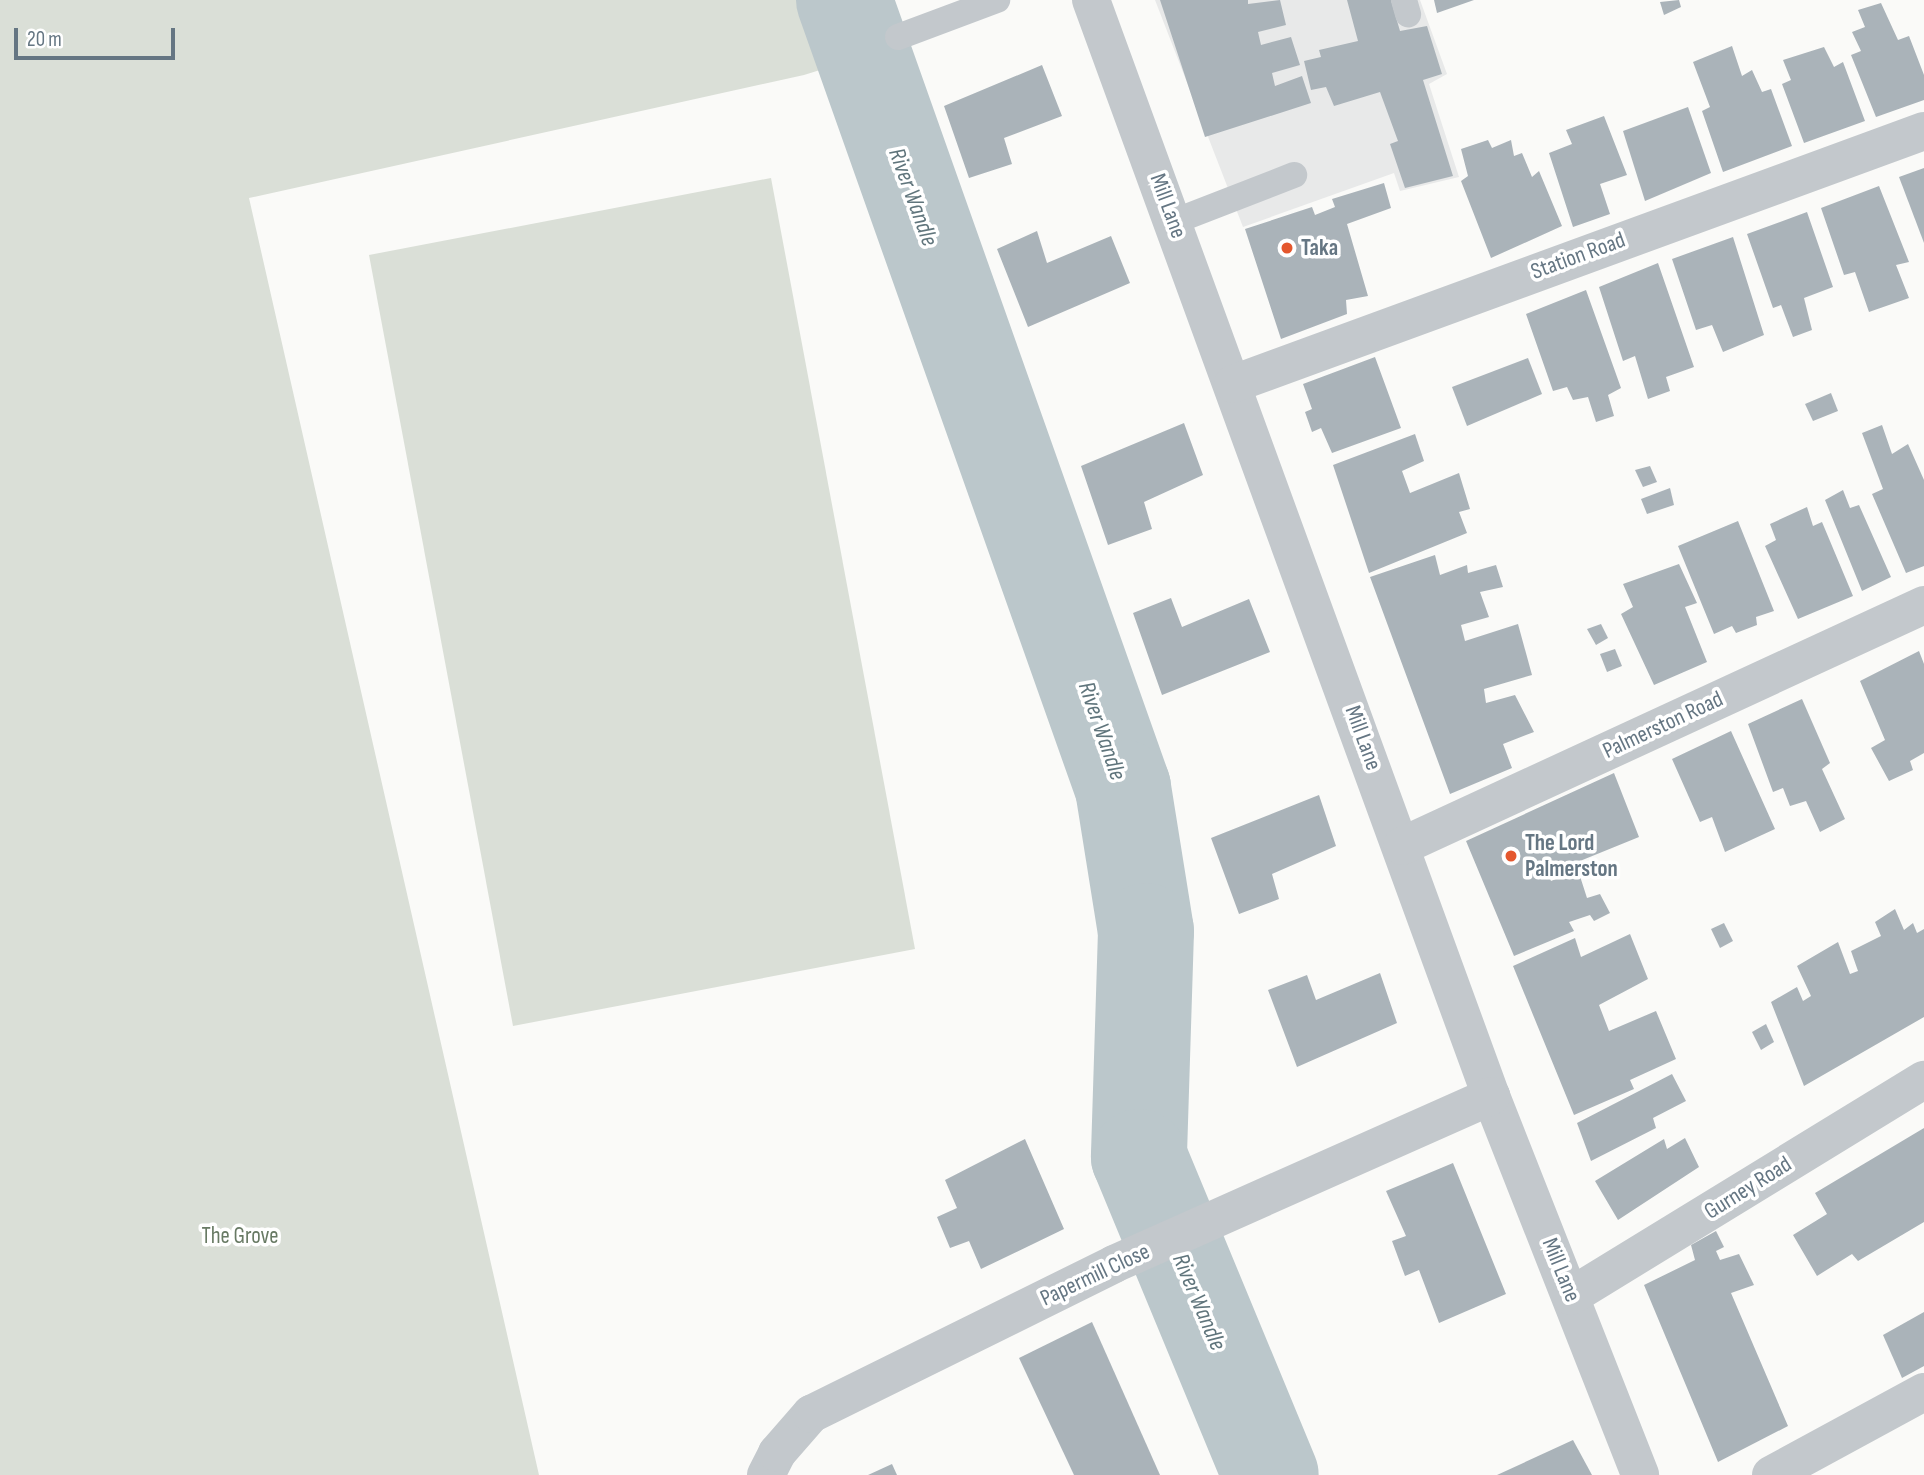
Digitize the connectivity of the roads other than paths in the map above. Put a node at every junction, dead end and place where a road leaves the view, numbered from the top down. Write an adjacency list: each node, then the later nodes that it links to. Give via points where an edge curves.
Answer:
1 (997, 0): 3 (lane)
2 (1091, 0): 6 (street, Mill Lane)
3 (898, 37)
4 (1924, 131): 7 (street, Station Road)
5 (1294, 175): 6 (lane)
6 (1173, 222): 7 (street, Mill Lane)
7 (1233, 384): 9 (street, Mill Lane)
8 (1924, 605): 9 (street, Palmerston Road)
9 (1402, 846): 11 (street, Mill Lane)
10 (1924, 1080): 12 (street, Gurney Road)
11 (1491, 1096): 12 (street, Mill Lane); 14 (street, Papermill Close, via 1114,1264 811,1414)
12 (1571, 1296): 15 (street, Mill Lane)
13 (1924, 1392): 16 (street)
14 (766, 1475)
15 (1640, 1475)
16 (1771, 1475)

